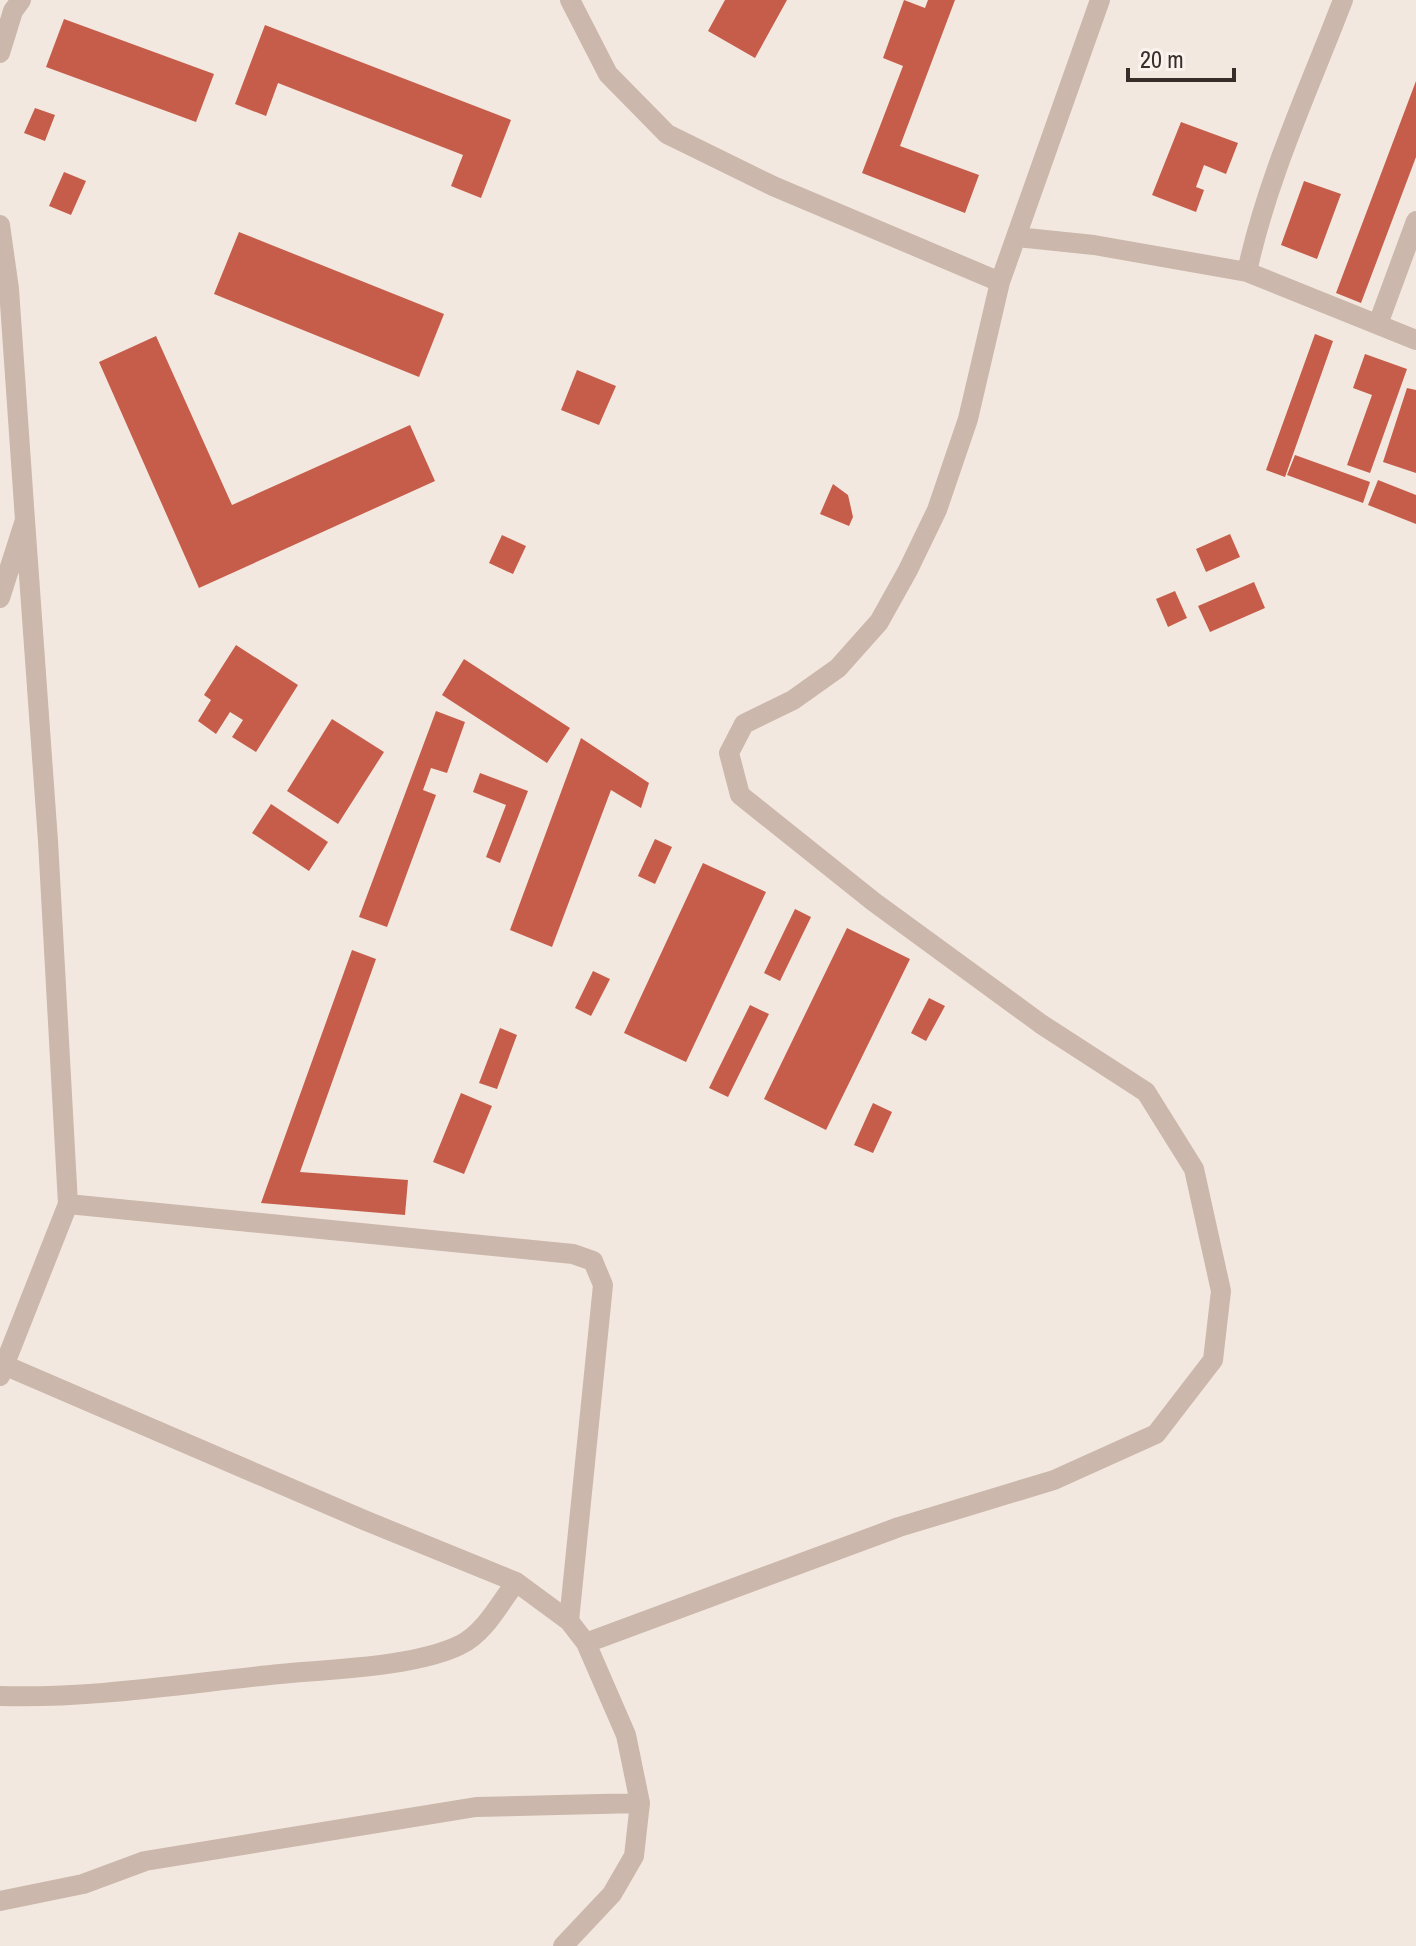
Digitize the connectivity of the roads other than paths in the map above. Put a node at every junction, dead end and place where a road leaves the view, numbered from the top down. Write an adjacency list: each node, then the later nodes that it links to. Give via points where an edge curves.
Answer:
1 (21, 0): 5 (street)
2 (570, 0): 10 (street, via 608,74 667,134 773,186)
3 (1100, 0): 8 (street)
4 (1343, 0): 9 (street, via 1282,158)
5 (0, 53)
6 (1416, 221): 11 (street)
7 (0, 225): 13 (street)
8 (1016, 237): 9 (street); 10 (street)
9 (1247, 272): 11 (street)
10 (1000, 282): 19 (street, via 968,419 937,510 879,622 838,668 793,700 744,724 729,753 740,795 874,902 1041,1024 1146,1092 1194,1169 1221,1291 1213,1360 1156,1434 1054,1480 899,1527)
11 (1378, 324): 12 (street)
12 (1416, 340)
13 (25, 520): 14 (street); 15 (street)
14 (0, 598)
15 (68, 1204): 16 (street); 18 (street, via 573,1254 593,1261 603,1285)
16 (2, 1371): 17 (street)
17 (516, 1582): 18 (street); 20 (street, via 481,1629 442,1652 239,1678)
18 (569, 1621): 19 (street)
19 (586, 1643): 21 (street, via 626,1735)
20 (0, 1696)
21 (640, 1803): 22 (street, via 476,1807 145,1861 83,1884); 23 (street, via 634,1856 612,1894)
22 (0, 1901)
23 (563, 1946)

